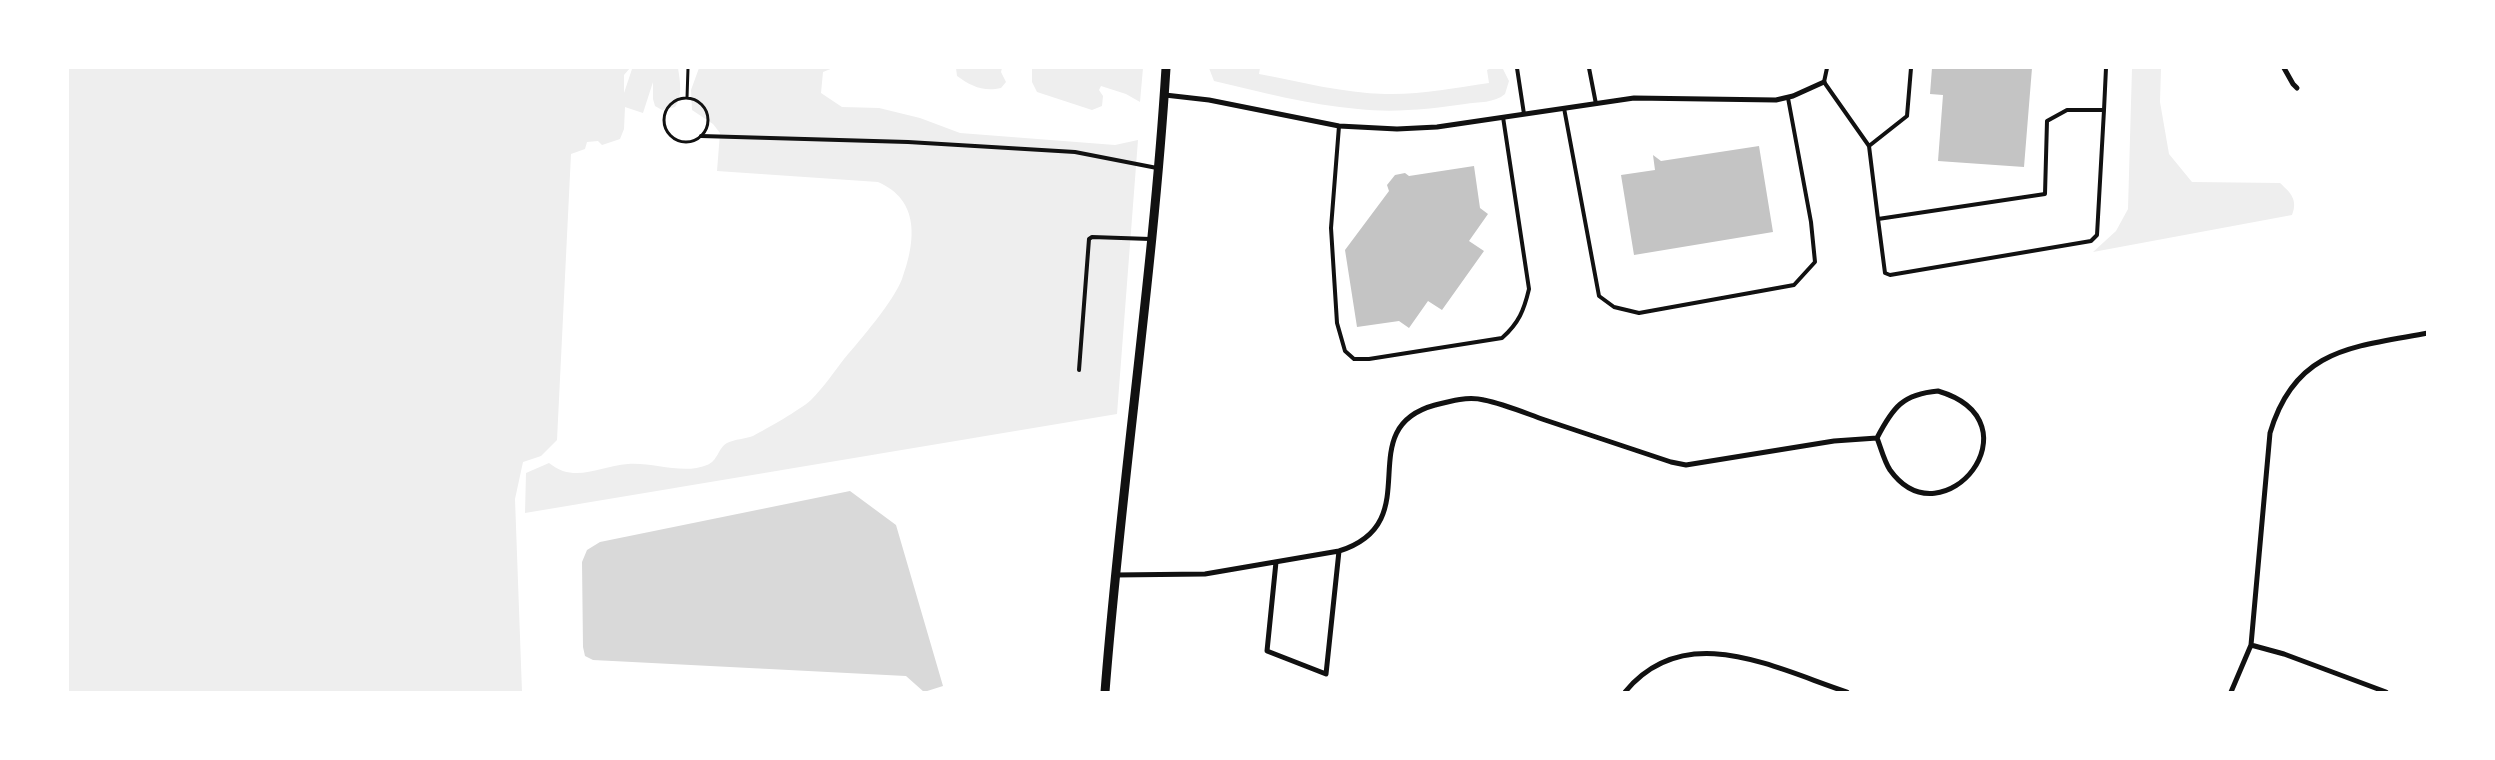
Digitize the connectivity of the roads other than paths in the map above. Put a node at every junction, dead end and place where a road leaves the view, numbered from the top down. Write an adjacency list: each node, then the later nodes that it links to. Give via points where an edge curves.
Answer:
1 (1166, 68): 10 (street)
2 (1517, 68): 15 (lane)
3 (1589, 68): 12 (lane)
4 (1827, 68): 8 (lane)
5 (1911, 68): 19 (lane, via 1907,116)
6 (2106, 68): 14 (lane)
7 (2284, 68): 9 (street)
8 (1824, 82): 11 (street); 19 (lane)
9 (2298, 88)
10 (1164, 95): 17 (street, via 1209,100); 20 (street)
11 (1788, 98): 12 (street, via 1753,101 1634,98); 13 (lane, via 1811,222 1815,262 1794,285 1638,313 1614,307 1599,296)
12 (1596, 104): 13 (street)
13 (1564, 108): 15 (street)
14 (2104, 110): 21 (lane, via 2067,110 2047,121 2045,194); 21 (lane, via 2097,234 2092,241 1890,275 1885,273)
15 (1524, 114): 16 (street)
16 (1503, 117): 17 (street, via 1396,130); 17 (lane, via 1529,289 1523,312 1515,326 1502,338 1369,359 1354,359 1345,350 1337,323 1331,228)
17 (1339, 126)
18 (701, 136): 20 (lane, via 908,142 1074,152)
19 (1869, 146): 21 (lane)
20 (1158, 168): 22 (street)
21 (1878, 220)
22 (1150, 240): 24 (lane, via 1089,239); 28 (street)
23 (2428, 333): 29 (street, via 2348,348 2326,357 2295,382 2280,405 2270,433)
24 (1079, 370)
25 (1877, 438): 25 (street, via 1889,468 1908,486 1923,492 1940,492 1956,487 1970,476 1976,468 1983,442 1978,419 1968,406 1954,396 1938,391 1921,392 1906,399 1893,410); 26 (street, via 1834,441 1686,464 1671,462 1484,400 1449,402 1420,410 1397,431 1392,447 1386,508 1380,523 1357,545)
26 (1339, 551): 27 (street); 27 (street, via 1326,674 1267,651)
27 (1276, 562): 28 (street, via 1205,574)
28 (1114, 575): 30 (street)
29 (2252, 645): 33 (street); 34 (street)
30 (1105, 692)
31 (1625, 692): 32 (street, via 1642,675 1663,662 1708,652 1736,656)
32 (1846, 692)
33 (2231, 692)
34 (2386, 692)

